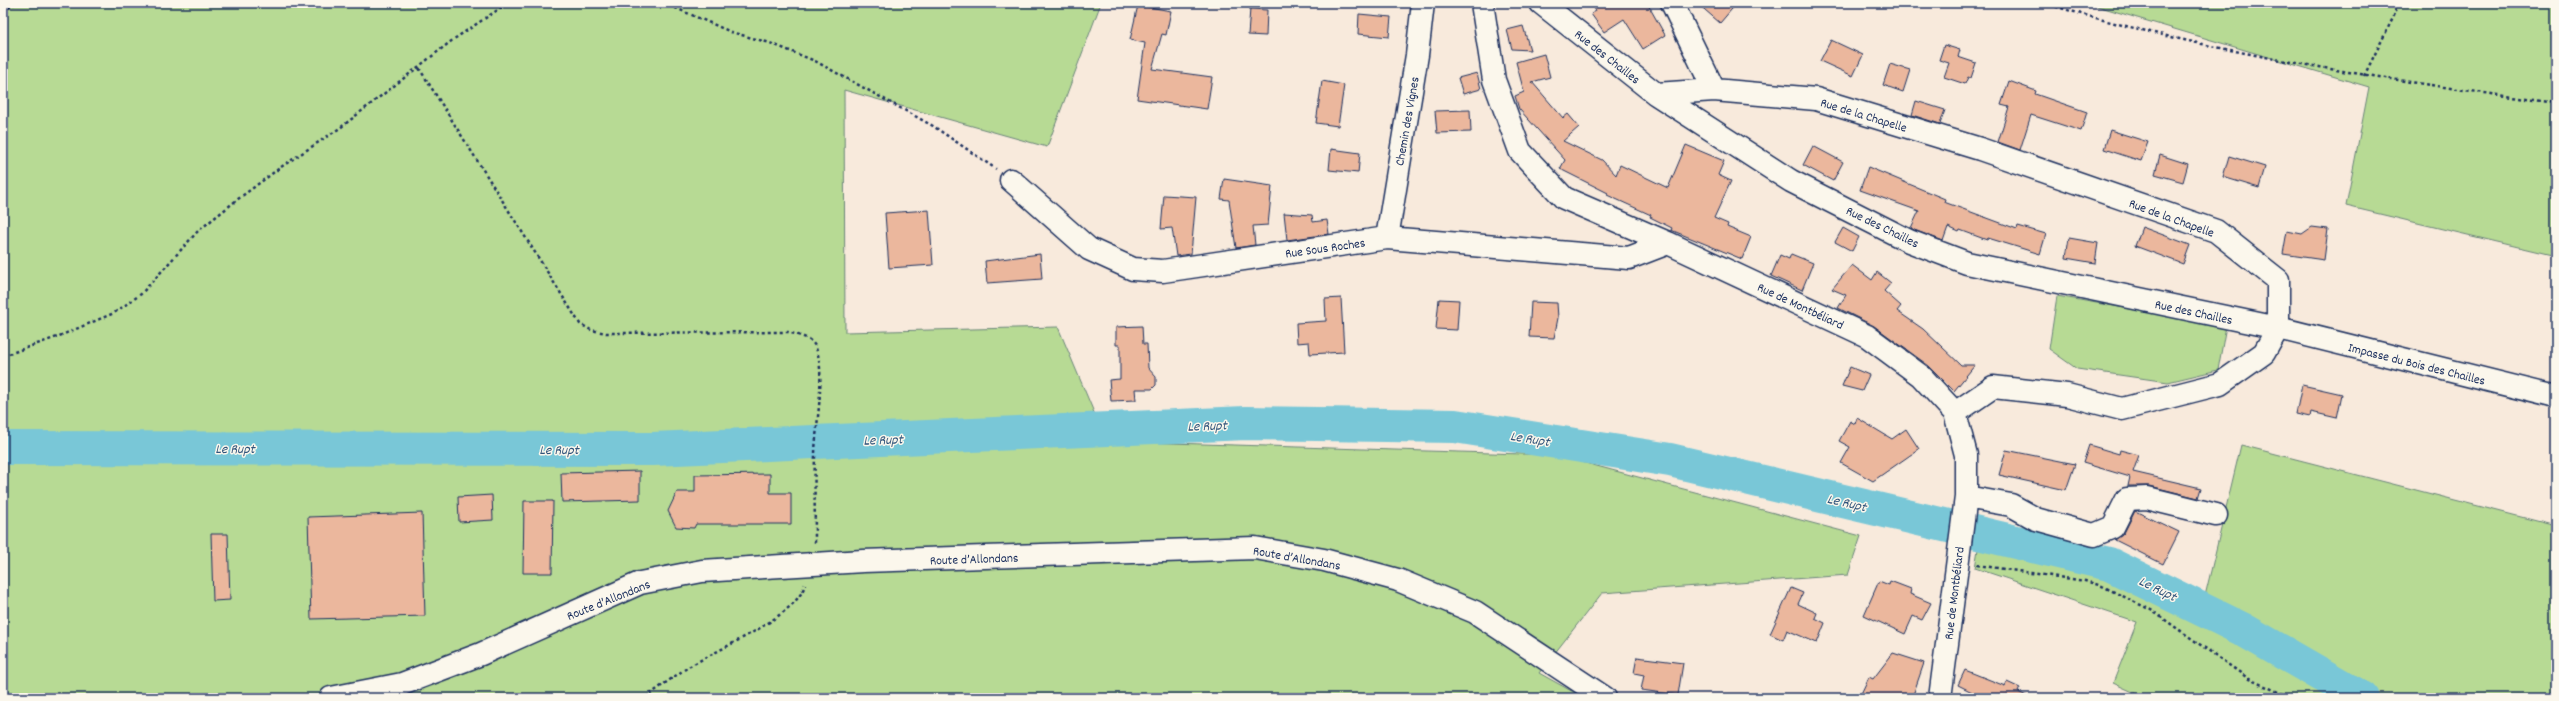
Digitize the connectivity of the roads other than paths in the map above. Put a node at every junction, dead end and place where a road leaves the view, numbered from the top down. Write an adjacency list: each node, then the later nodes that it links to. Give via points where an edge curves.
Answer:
1 (1423, 3): 8 (street, Chemin des Vignes)
2 (1482, 3): 9 (street, Rue de Montbéliard, via 1494,80 1520,151 1564,198)
3 (1540, 3): 6 (street, Rue des Chailles)
4 (1672, 3): 5 (street)
5 (1714, 90): 6 (street, Rue de la Chapelle); 10 (street, Rue de la Chapelle, via 1816,99 1980,149 2216,231 2278,280)
6 (1656, 94): 10 (street, Rue des Chailles, via 1791,181 1909,240 1967,263)
7 (1011, 180): 8 (street, Rue Sous Roches, via 1089,249 1132,269 1163,271)
8 (1387, 238): 9 (street, Rue Sous Roches, via 1629,258)
9 (1668, 243): 12 (street, Rue de Montbéliard, via 1867,336 1921,376)
10 (2278, 328): 11 (street, Impasse du Bois des Chailles); 12 (street, Rue de la Chapelle, via 2264,353 2220,384 2122,409 2067,395 1993,387)
11 (2556, 397)
12 (1955, 413): 13 (street, Rue de Montbéliard, via 1966,455)
13 (1966, 497): 14 (street, via 2012,505 2036,519 2094,535 2113,527 2128,499 2147,498); 17 (street, Rue de Montbéliard, via 1964,562)
14 (2216, 514)
15 (331, 698): 16 (street, Route d’Allondans, via 402,684 481,654 640,583 702,571 812,564 1255,548 1324,560 1398,580 1475,612)
16 (1605, 698)
17 (1940, 698)

